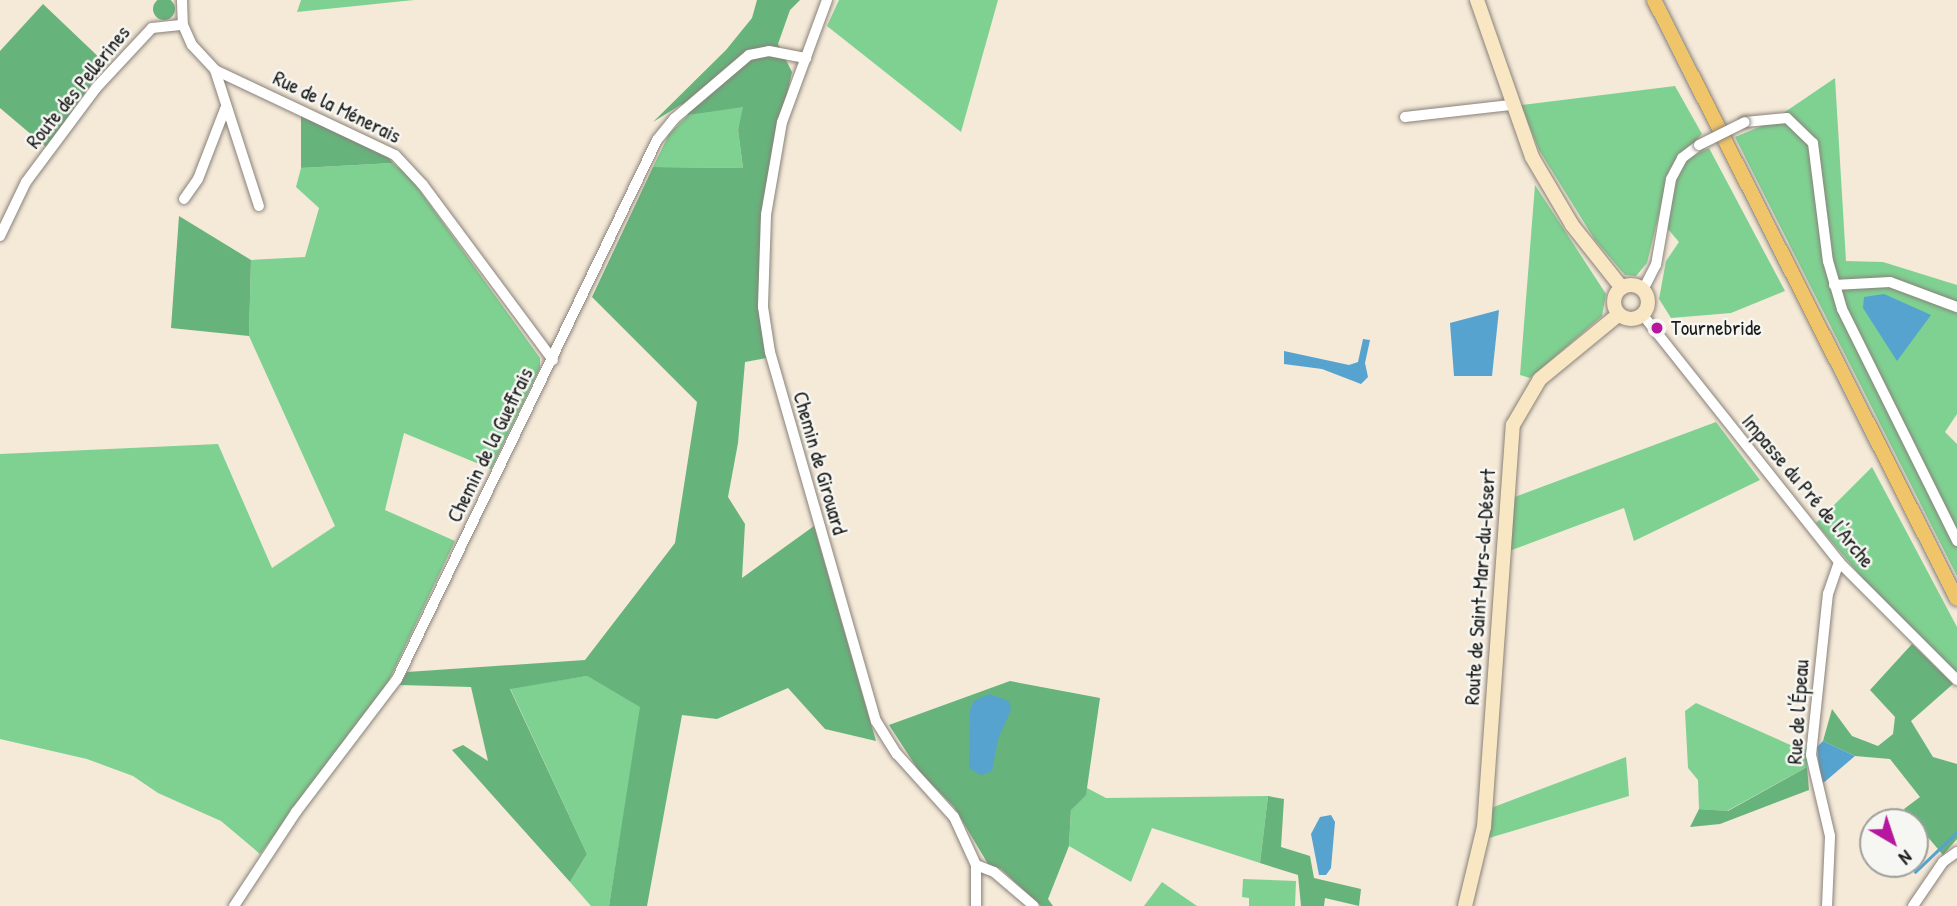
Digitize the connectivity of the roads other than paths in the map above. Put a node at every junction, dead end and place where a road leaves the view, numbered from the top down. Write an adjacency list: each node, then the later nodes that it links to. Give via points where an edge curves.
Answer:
1 (182, 0): 5 (street, Rue de la Ménerais)
2 (827, 0): 6 (street, Chemin de Girouard)
3 (1477, 0): 10 (main road)
4 (1654, 0): 25 (main road)
5 (183, 25): 7 (street, Rue de la Ménerais, via 198,56); 15 (street, Route des Pellerines, via 152,29 96,88 26,182)
6 (806, 58): 22 (street, Chemin de la Gueffrais, via 769,51 749,55 666,128); 28 (street, Chemin de Girouard, via 782,122 766,215 763,307 770,352 876,722 897,754 954,817)
7 (215, 70): 8 (street, Rue de la Ménerais); 9 (street)
8 (241, 82): 9 (street); 22 (street, Rue de la Ménerais, via 395,155 424,185 543,353)
9 (224, 93): 11 (street)
10 (1510, 105): 12 (street); 17 (main road, via 1552,192)
11 (225, 109): 13 (street, via 198,179); 14 (street)
12 (1405, 117)
13 (184, 199)
14 (259, 206)
15 (0, 236)
16 (1834, 285): 18 (street, bridge, via 1813,143 1787,118 1745,122 1682,158 1671,179 1656,265); 19 (street, via 1897,283); 23 (street, via 1857,345)
17 (1622, 288): 18 (main road, via 1633,285); 20 (main road, via 1615,297)
18 (1643, 290): 21 (main road, via 1648,305)
19 (1957, 307)
20 (1619, 314): 21 (main road, via 1628,318); 32 (main road, Route de Saint-Mars-du-Désert, via 1540,379 1513,425 1485,818)
21 (1642, 314): 24 (street, Impasse du Pré de l'Arche)
22 (553, 360): 29 (street, Chemin de la Gueffrais, via 397,679 296,812)
23 (1957, 541)
24 (1839, 562): 26 (street, Impasse du Pré de l'Arche); 33 (street, Rue de l'Épeau, via 1828,594 1811,755 1830,836)
25 (1957, 599)
26 (1957, 680)
27 (1957, 852): 34 (street, via 1943,862)
28 (976, 866): 30 (street, Chemin de Girouard); 31 (street, via 994,872)
29 (234, 906)
30 (976, 906)
31 (1034, 906)
32 (1465, 906)
33 (1827, 906)
34 (1913, 906)

